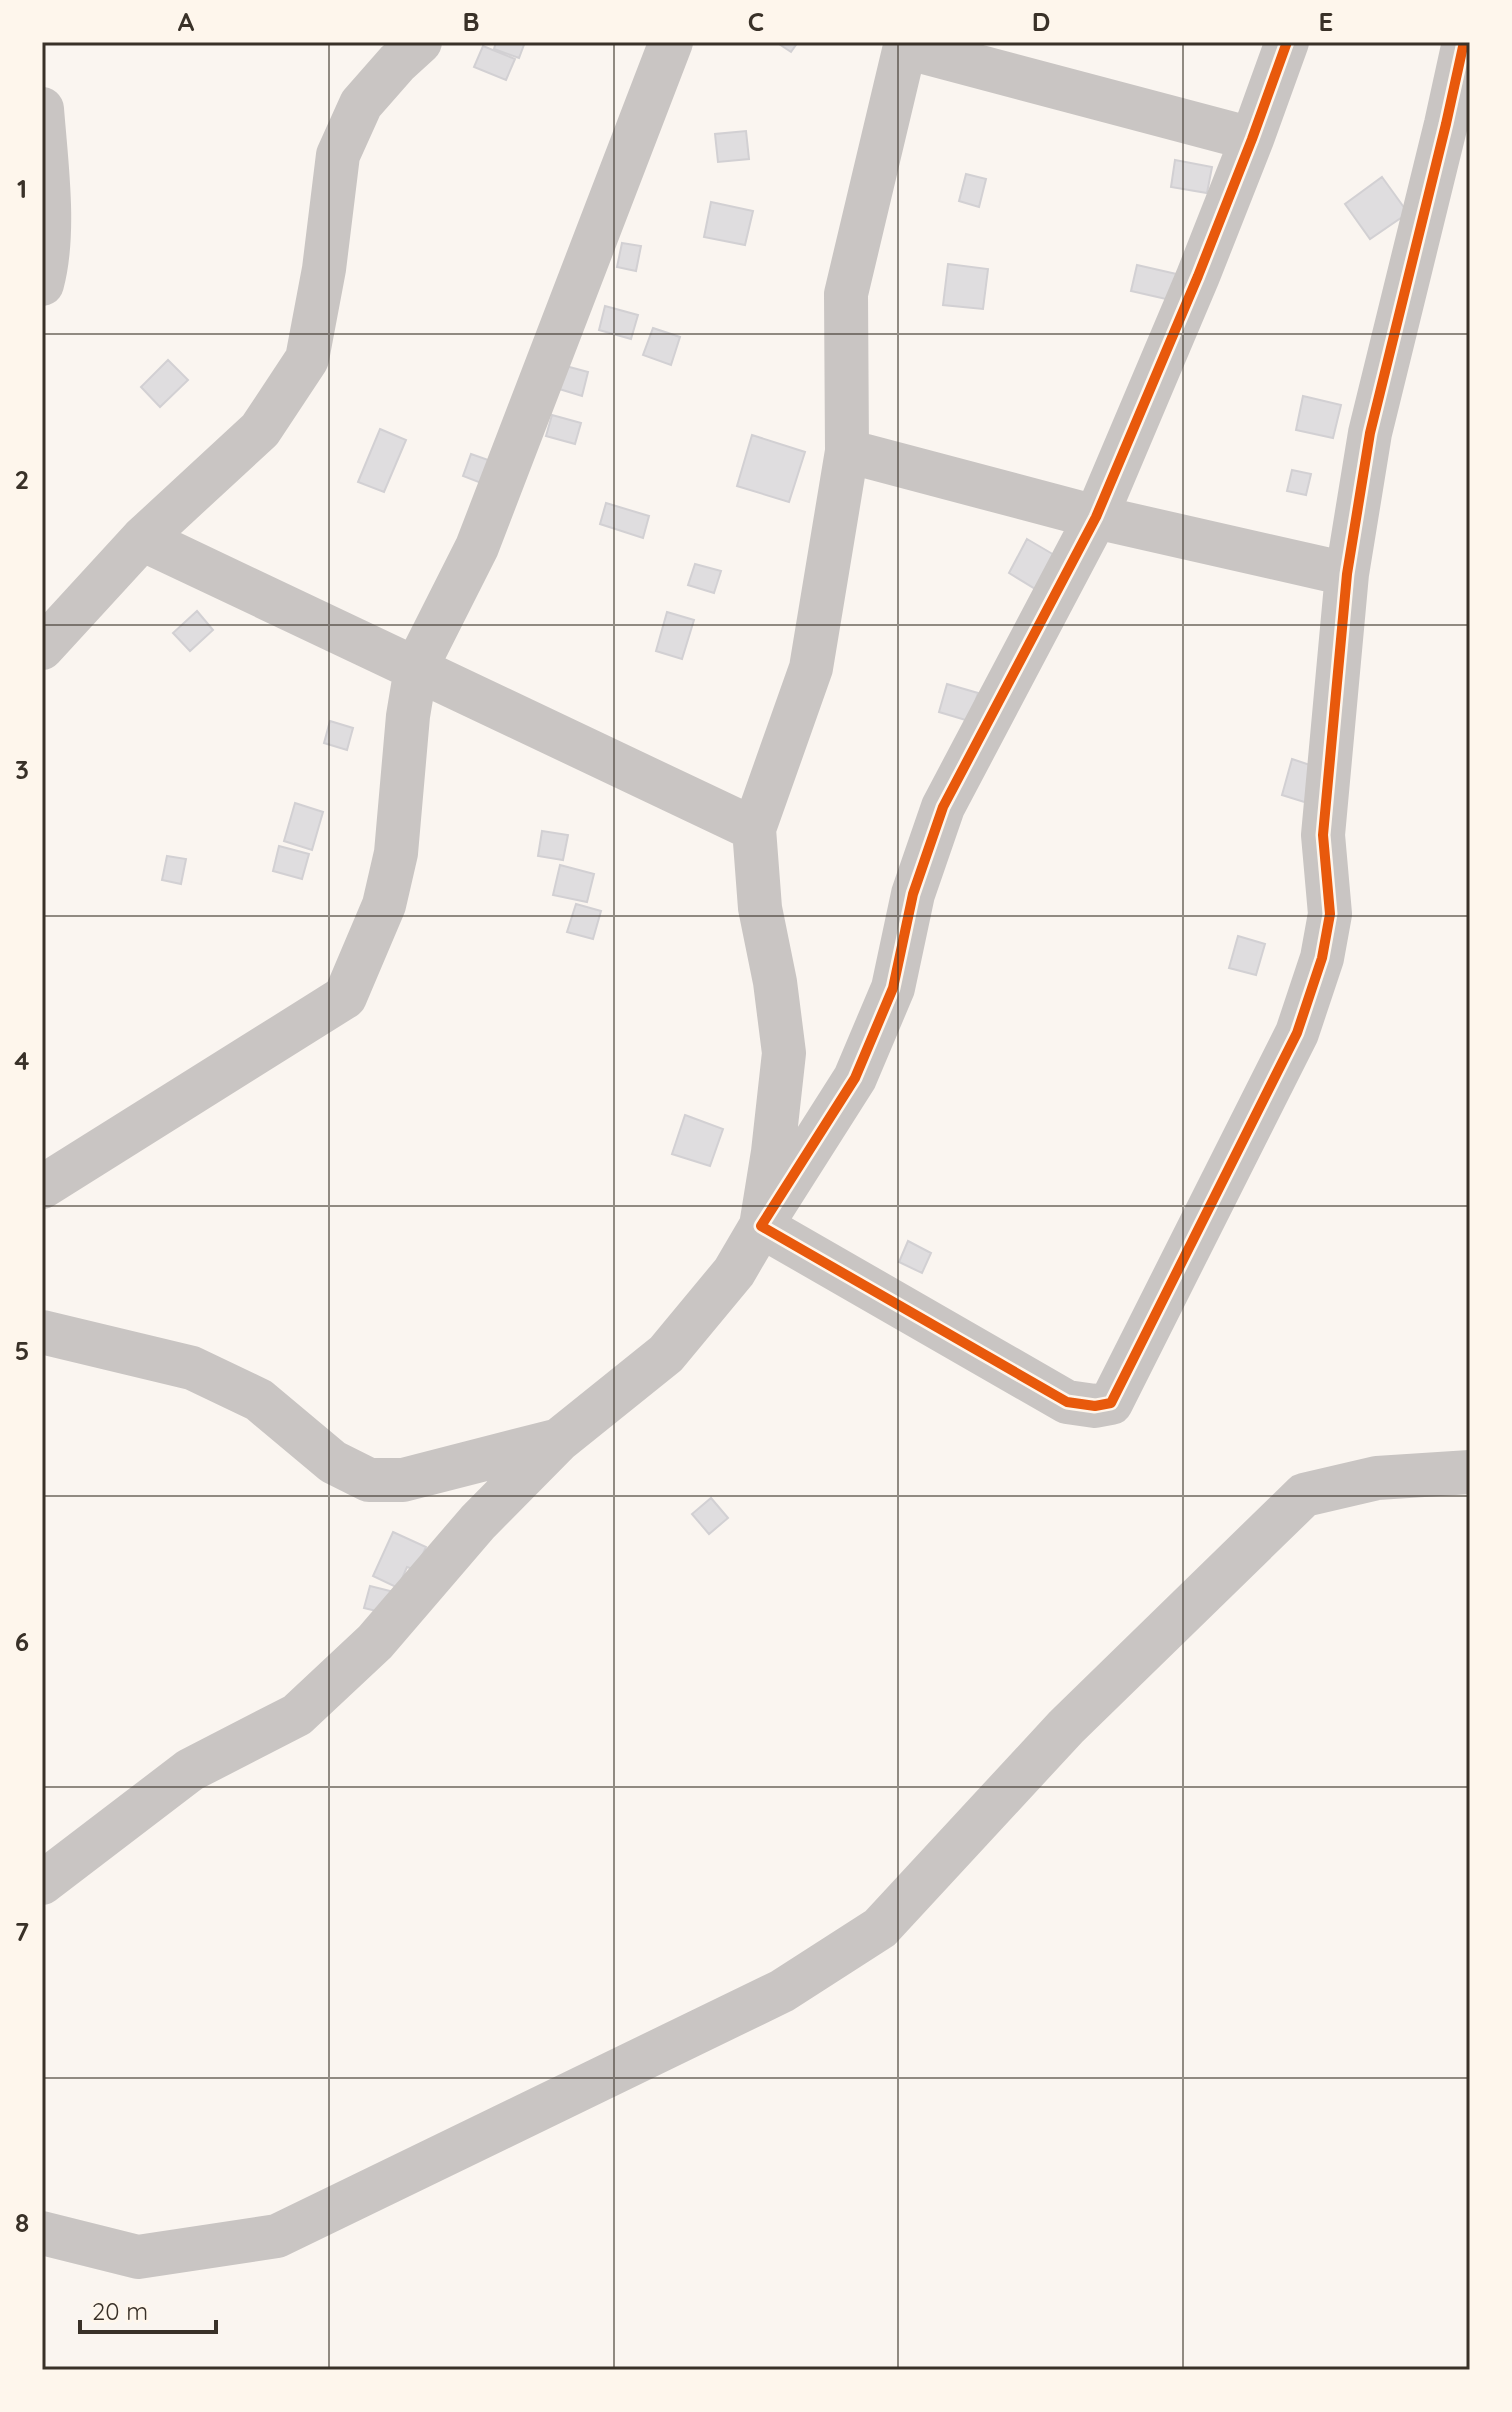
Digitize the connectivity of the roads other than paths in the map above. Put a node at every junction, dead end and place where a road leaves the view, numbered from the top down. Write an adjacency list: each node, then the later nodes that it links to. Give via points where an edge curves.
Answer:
1 (420, 42): 11 (street, via 361,104 338,155 307,359 260,430)
2 (671, 42): 14 (street, via 477,547)
3 (1287, 42): 7 (street)
4 (1464, 42): 12 (street, via 1370,433)
5 (905, 44): 7 (street); 9 (street, via 846,294)
6 (42, 109): 8 (street, via 48,262)
7 (1252, 139): 10 (street)
8 (42, 284)
9 (847, 451): 10 (street); 15 (street, via 811,668)
10 (1096, 517): 12 (street); 17 (street, via 943,807 913,894 893,988 855,1078)
11 (142, 539): 13 (street); 14 (street)
12 (1347, 574): 17 (street, via 1323,835 1330,914 1322,958 1297,1033 1111,1403 1067,1402)
13 (42, 648)
14 (416, 668): 15 (street); 16 (street, via 393,866 384,905 345,997)
15 (754, 829): 17 (street, via 760,908 784,1053)
16 (42, 1187)
17 (761, 1226): 19 (street, via 734,1272 666,1354)
18 (51, 1342): 19 (street, via 192,1368 259,1400 333,1462 369,1480 403,1480)
19 (559, 1440): 21 (street, via 478,1522 375,1642 297,1715 190,1770)
20 (1470, 1472): 22 (street, via 1377,1478 1304,1495 1066,1727 880,1928 782,1991 277,2236 138,2257)
21 (42, 1883)
22 (42, 2233)

